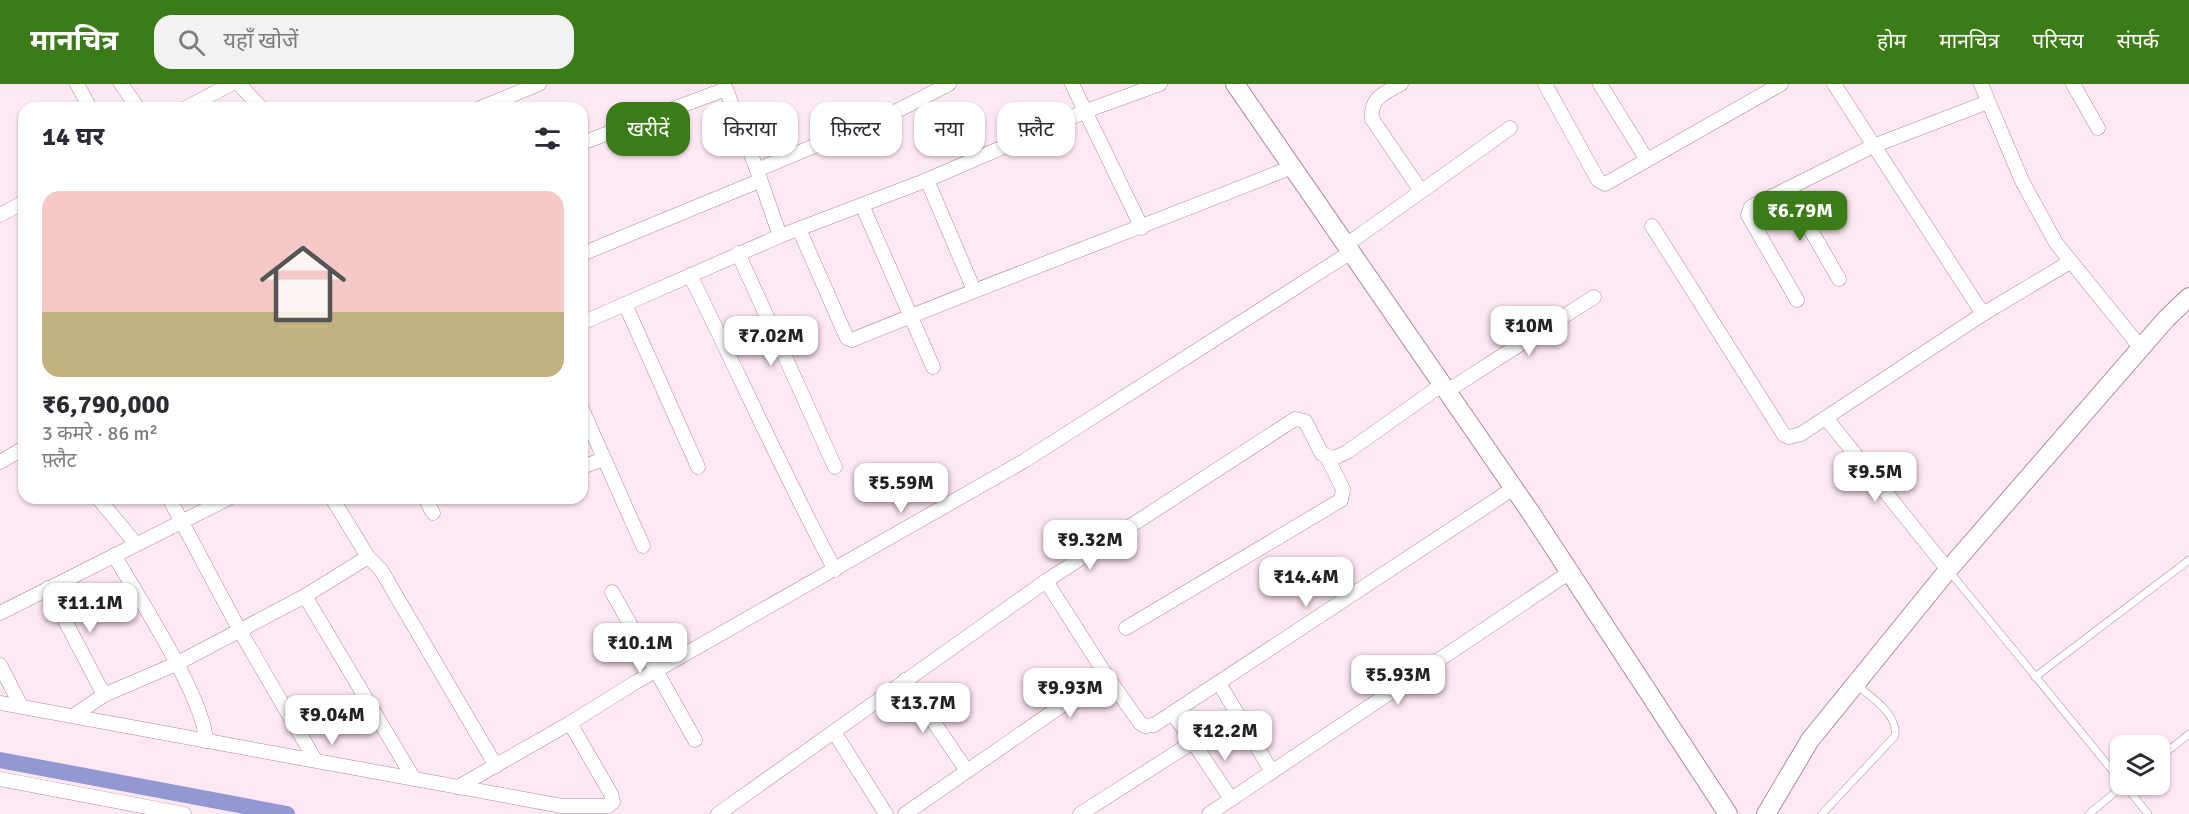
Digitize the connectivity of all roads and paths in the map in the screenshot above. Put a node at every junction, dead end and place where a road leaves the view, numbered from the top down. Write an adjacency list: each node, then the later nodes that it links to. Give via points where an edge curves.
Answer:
1 (77, 84): 18 (street)
2 (121, 84): 19 (street)
3 (231, 84): 20 (street)
4 (239, 84): 21 (street)
5 (539, 84): 22 (street)
6 (949, 84): 31 (street)
7 (1072, 84): 24 (street)
8 (1160, 84): 24 (street)
9 (1235, 84): 30 (main road)
10 (1401, 84): 34 (street, via 1376,99 1372,119)
11 (1545, 84): 29 (street, via 1602,183 1609,184)
12 (1600, 84): 29 (street)
13 (1781, 84): 29 (street)
14 (1834, 84): 28 (street)
15 (1981, 84): 23 (street)
16 (2073, 84): 26 (street)
17 (731, 86): 27 (street); 31 (street)
18 (87, 102)
19 (134, 102)
20 (197, 102)
21 (256, 102)
22 (495, 102)
23 (1988, 102): 28 (street); 45 (street, via 2022,181)
24 (1086, 111): 32 (street); 39 (street)
25 (1510, 128): 34 (street)
26 (2098, 128)
27 (588, 141)
28 (1874, 146): 33 (street); 53 (street)
29 (1647, 160)
30 (1292, 167): 39 (street); 42 (main road)
31 (758, 175): 41 (street); 43 (street)
32 (927, 180): 35 (street); 48 (street)
33 (1787, 189): 47 (street); 51 (street, via 1754,204 1748,215)
34 (1421, 191): 42 (street)
35 (862, 204): 40 (street); 54 (street)
36 (18, 205): 37 (street)
37 (0, 215)
38 (1652, 226): 59 (street, via 1784,435 1795,436)
39 (1142, 228): 48 (street)
40 (799, 229): 41 (street); 54 (street, via 849,340)
41 (780, 236): 44 (street)
42 (1349, 248): 58 (main road); 81 (street, via 1024,461)
43 (588, 251)
44 (738, 253): 46 (street); 66 (street)
45 (2070, 262): 53 (street); 56 (street)
46 (690, 275): 52 (street); 81 (street)
47 (1839, 279)
48 (974, 290): 54 (street)
49 (1594, 297): 58 (street)
50 (2189, 297): 56 (main road)
51 (1797, 300)
52 (625, 304): 55 (street); 67 (street)
53 (1983, 314): 59 (street)
54 (909, 316): 57 (street)
55 (588, 320)
56 (2141, 348): 82 (main road)
57 (933, 367)
58 (1445, 388): 62 (street, via 1347,452); 68 (main road)
59 (1826, 417): 82 (street)
60 (588, 423): 63 (street)
61 (18, 452): 64 (street)
62 (1328, 458): 85 (street, via 1308,425 1295,419); 90 (street, via 1343,489 1341,500)
63 (604, 459): 65 (street); 77 (street)
64 (0, 462)
65 (588, 465)
66 (835, 466)
67 (698, 467)
68 (1514, 488): 84 (main road); 98 (street)
69 (103, 504): 76 (street)
70 (172, 504): 75 (street)
71 (217, 504): 75 (street)
72 (336, 504): 79 (street)
73 (428, 504): 74 (street)
74 (433, 513)
75 (181, 522): 76 (street); 91 (street)
76 (136, 544): 78 (street)
77 (643, 546)
78 (114, 555): 86 (street); 92 (street)
79 (368, 557): 88 (street); 113 (street, via 381,570)
80 (2186, 562): 83 (lane); 96 (lane)
81 (835, 570): 94 (street)
82 (1948, 570): 96 (lane); 99 (main road)
83 (2189, 571)
84 (1570, 572): 116 (street); 130 (main road)
85 (1046, 581): 95 (street); 97 (street)
86 (48, 588): 89 (street); 100 (street)
87 (612, 592): 94 (street)
88 (305, 596): 91 (street); 118 (street)
89 (0, 613)
90 (1126, 628)
91 (240, 631): 92 (street); 112 (street)
92 (176, 664): 100 (street); 109 (street, via 204,720)
93 (0, 665): 102 (street)
94 (656, 671): 105 (street); 108 (street)
95 (1106, 675): 103 (street, via 1145,726 1154,725); 115 (street)
96 (2035, 677): 114 (lane)
97 (905, 680): 106 (street); 115 (street)
98 (1219, 683): 103 (street); 116 (street)
99 (1857, 684): 131 (main road, via 1810,740); 132 (lane, via 1891,716 1895,736)
100 (104, 695): 104 (street)
101 (0, 703): 102 (street)
102 (21, 706): 104 (street)
103 (1172, 712): 110 (street)
104 (73, 716): 109 (street)
105 (570, 723): 113 (street); 119 (street, via 611,794 613,802 608,806 562,806)
106 (834, 732): 125 (street); 126 (street)
107 (2189, 734): 111 (lane)
108 (695, 740)
109 (206, 741): 112 (street)
110 (1193, 742): 122 (street); 128 (street)
111 (2170, 749)
112 (314, 758): 118 (street)
113 (496, 766): 119 (street)
114 (2110, 768)
115 (967, 771): 127 (street)
116 (1272, 772): 122 (street)
117 (0, 779): 123 (street)
118 (414, 779): 119 (street)
119 (458, 787)
120 (2113, 795): 133 (lane)
121 (2133, 795): 134 (lane)
122 (1231, 799): 129 (street)
123 (164, 812): 124 (street)
124 (184, 814)
125 (718, 814)
126 (886, 814)
127 (905, 814)
128 (1080, 814)
129 (1209, 814)
130 (1728, 814)
131 (1766, 814)
132 (1822, 814)
133 (2089, 814)
134 (2148, 814)

